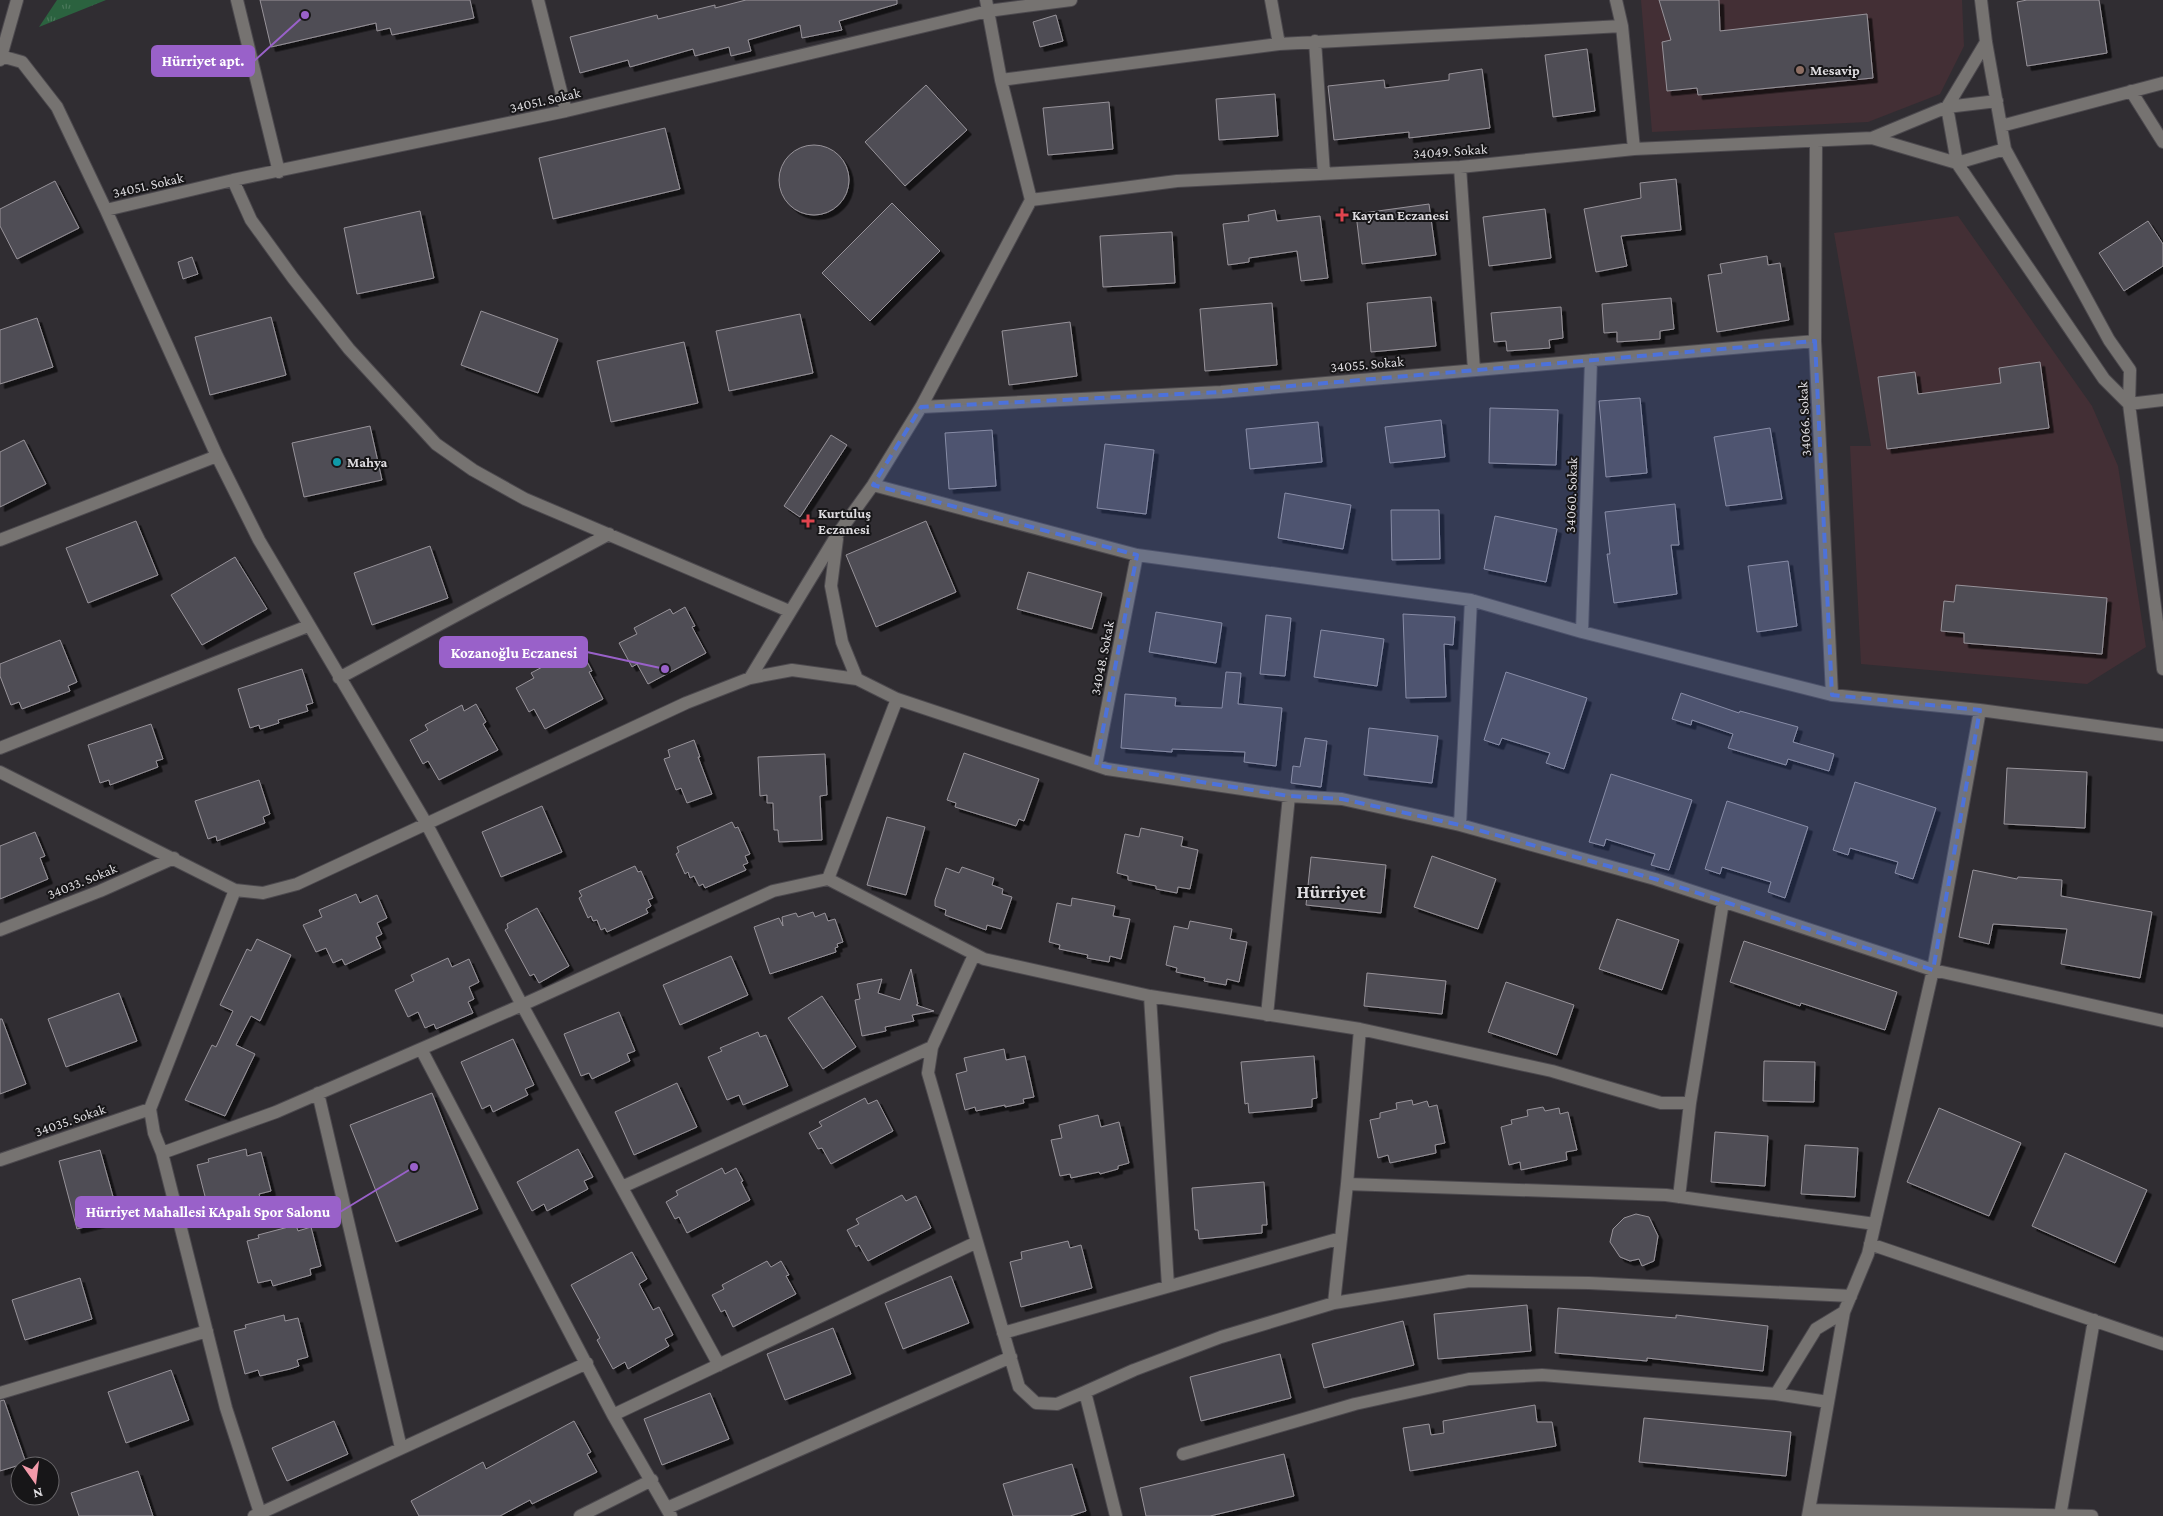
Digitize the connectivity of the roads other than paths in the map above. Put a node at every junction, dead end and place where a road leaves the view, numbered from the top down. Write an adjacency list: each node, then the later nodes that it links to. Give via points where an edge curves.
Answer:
1 (17, 0): 13 (street)
2 (237, 0): 28 (street)
3 (538, 0): 19 (street)
4 (1070, 0): 8 (street, 34051. Sokak)
5 (1271, 0): 12 (street)
6 (1616, 0): 9 (street)
7 (1981, 0): 11 (street)
8 (987, 6): 14 (street); 19 (street, 34051. Sokak)
9 (1622, 26): 10 (street); 24 (street)
10 (1314, 41): 12 (street); 29 (street)
11 (1986, 42): 17 (street); 18 (street)
12 (1279, 44): 14 (street)
13 (0, 58): 32 (street, via 22,62 56,107)
14 (1001, 80): 31 (street)
15 (2163, 83): 16 (street)
16 (2131, 91): 20 (street); 23 (street)
17 (1996, 101): 18 (street); 20 (street)
18 (1947, 107): 21 (street); 26 (street)
19 (566, 111): 28 (street, 34051. Sokak)
20 (2001, 126): 25 (street)
21 (1872, 138): 22 (street, 34049. Sokak); 26 (street)
22 (1816, 142): 24 (street, 34049. Sokak); 33 (street, 34066. Sokak)
23 (2163, 142)
24 (1634, 149): 27 (street, 34049. Sokak)
25 (2006, 149): 26 (street); 37 (street, via 2108,340 2130,370)
26 (1957, 163): 37 (street, via 2104,379)
27 (1460, 167): 29 (street, 34049. Sokak); 35 (street)
28 (279, 172): 30 (street, 34051. Sokak)
29 (1324, 174): 31 (street, 34049. Sokak, via 1177,181)
30 (232, 180): 32 (street, 34051. Sokak); 41 (street, via 251,220 299,285 349,349 436,444 473,470 525,499)
31 (1031, 200): 38 (street)
32 (106, 210): 39 (street)
33 (1815, 341): 34 (street, 34055. Sokak); 54 (street, 34066. Sokak)
34 (1591, 360): 35 (street, 34055. Sokak); 48 (street, 34060. Sokak)
35 (1474, 370): 38 (street, 34055. Sokak, via 1221,392)
36 (2163, 400): 37 (street)
37 (2129, 404): 49 (street)
38 (921, 407): 40 (street)
39 (217, 456): 43 (street); 47 (street, via 259,540)
40 (873, 485): 42 (street); 44 (street)
41 (609, 534): 46 (street); 51 (street)
42 (837, 535): 46 (street); 53 (street, via 830,586 842,642)
43 (0, 540)
44 (1137, 555): 45 (street); 59 (street, 34048. Sokak)
45 (1471, 600): 48 (street); 63 (street)
46 (789, 611): 52 (street)
47 (308, 626): 51 (street); 58 (street)
48 (1582, 632): 54 (street)
49 (2161, 648): 50 (street)
50 (2163, 668)
51 (339, 678): 62 (street)
52 (750, 678): 53 (street, via 792,670); 62 (street, via 686,703)
53 (857, 679): 55 (street)
54 (1832, 695): 56 (street)
55 (898, 699): 59 (street); 65 (street)
56 (1980, 710): 57 (street); 70 (street)
57 (2163, 735)
58 (0, 748)
59 (1096, 765): 61 (street)
60 (0, 772): 64 (street)
61 (1289, 796): 63 (street, via 1342,799); 73 (street)
62 (426, 823): 66 (street, via 297,884 263,893); 72 (street)
63 (1460, 826): 67 (street, via 1655,879)
64 (174, 858): 66 (street); 68 (street, 34033. Sokak, via 100,892)
65 (828, 879): 69 (street); 72 (street, via 773,891)
66 (235, 890): 80 (street)
67 (1723, 902): 70 (street); 79 (street)
68 (0, 930)
69 (974, 954): 71 (street, via 984,959); 76 (street)
70 (1934, 970): 74 (street); 86 (street)
71 (1150, 996): 73 (street); 90 (street)
72 (522, 1005): 77 (street); 84 (street)
73 (1267, 1016): 75 (street)
74 (2163, 1021)
75 (1360, 1029): 79 (street, via 1552,1071 1661,1103); 83 (street)
76 (932, 1047): 84 (street); 88 (street, via 928,1073)
77 (421, 1049): 78 (street); 99 (street)
78 (318, 1093): 81 (street, via 276,1112); 106 (street)
79 (1690, 1103): 85 (street)
80 (150, 1109): 81 (street); 82 (street, 34035. Sokak)
81 (162, 1153): 95 (street)
82 (0, 1160)
83 (1348, 1184): 85 (street); 87 (street)
84 (622, 1187): 100 (street)
85 (1679, 1197): 86 (street)
86 (1874, 1224): 89 (street)
87 (1341, 1238): 90 (street); 92 (street)
88 (977, 1242): 96 (street); 100 (street)
89 (1870, 1244): 91 (street); 94 (street)
90 (1168, 1286): 96 (street)
91 (1851, 1296): 92 (street, via 1589,1283 1470,1281); 93 (street)
92 (1334, 1304): 101 (street, via 1221,1337)
93 (1844, 1312): 103 (street, via 1816,1329); 104 (street)
94 (2094, 1320): 97 (street); 112 (street)
95 (207, 1331): 102 (street); 111 (street)
96 (1003, 1333): 98 (street)
97 (2163, 1344)
98 (1011, 1357): 101 (street, via 1019,1387 1036,1403 1057,1404); 109 (street)
99 (587, 1362): 105 (street); 106 (street)
100 (719, 1365): 105 (street)
101 (1085, 1392): 114 (street)
102 (0, 1393)
103 (1776, 1394): 104 (street); 107 (street, via 1542,1375 1469,1379 1355,1404)
104 (1828, 1402): 110 (street)
105 (613, 1415): 108 (street)
106 (401, 1448): 111 (street)
107 (1183, 1454)
108 (652, 1480): 109 (street); 113 (street)
109 (669, 1512)
110 (1808, 1513): 112 (street)
111 (258, 1515)
112 (2060, 1515): 115 (street)
113 (580, 1516)
114 (1116, 1516)
115 (2092, 1516)

